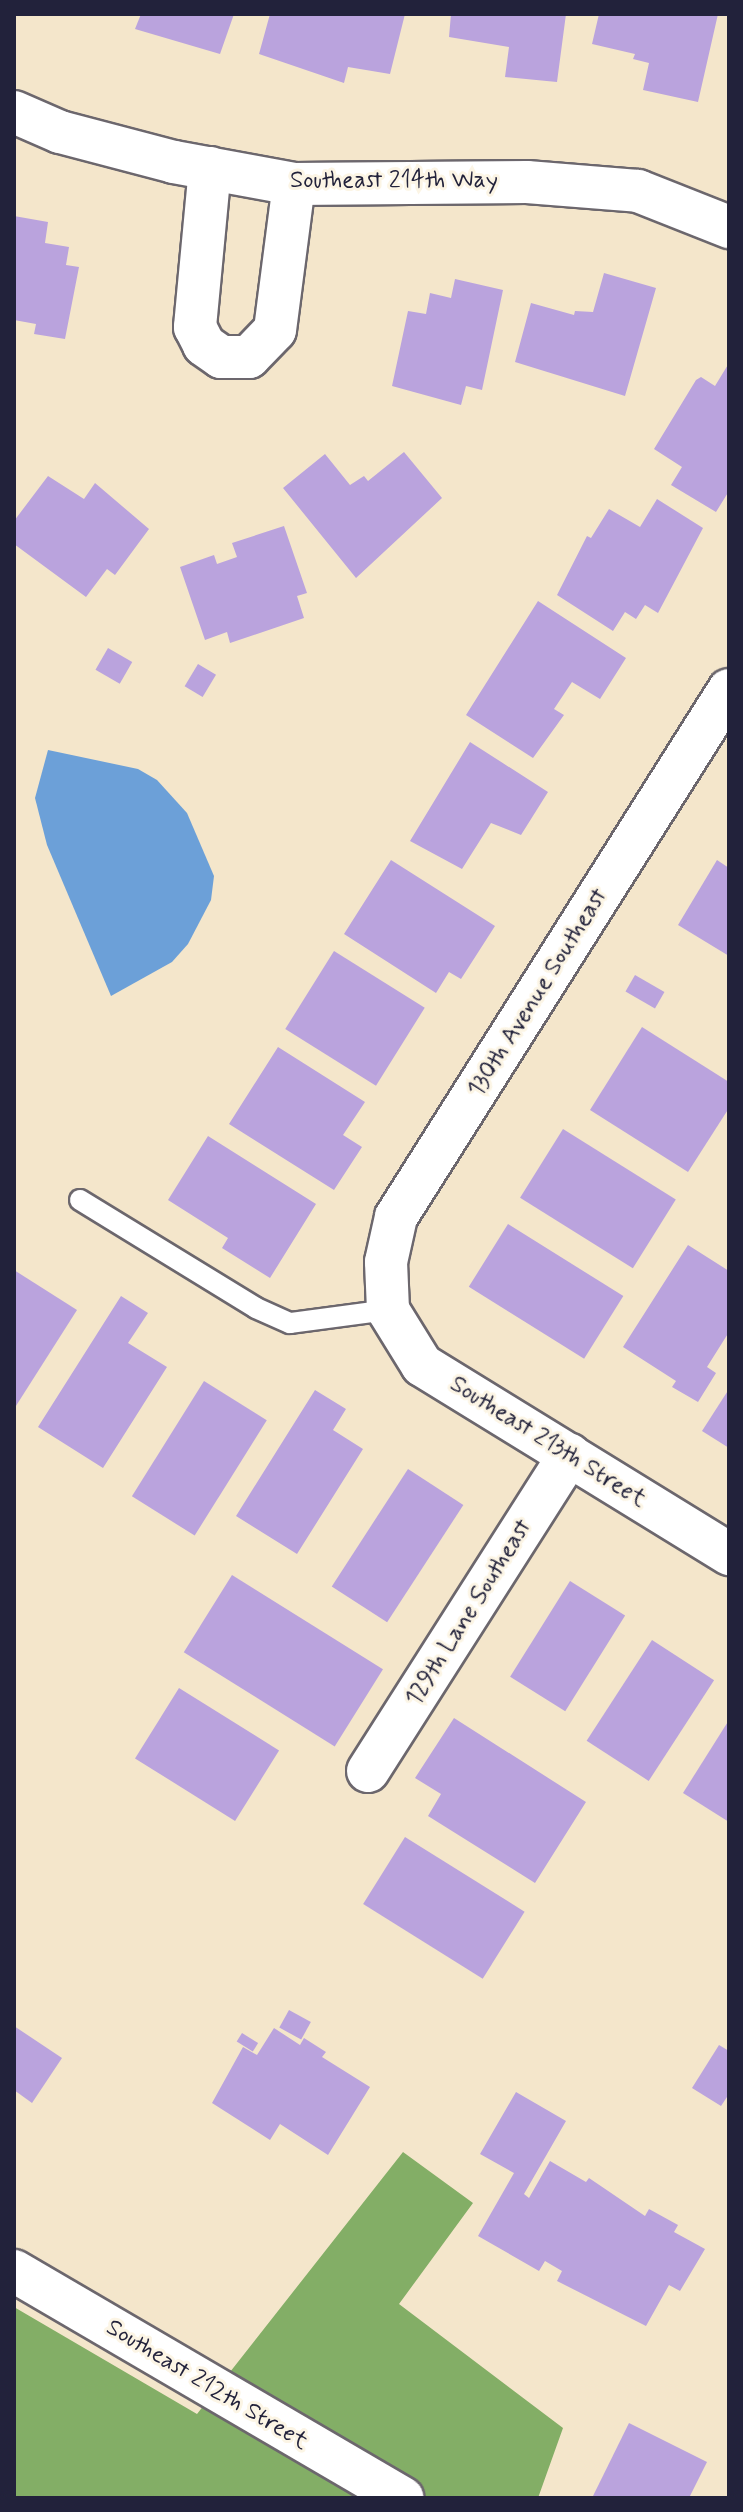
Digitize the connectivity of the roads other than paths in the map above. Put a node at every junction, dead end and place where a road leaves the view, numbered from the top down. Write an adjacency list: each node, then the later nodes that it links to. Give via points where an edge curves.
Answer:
1 (14, 112): 2 (street, Southeast 214th Way, via 60,132)
2 (210, 168): 3 (street, Southeast 214th Way); 3 (street, via 195,327 204,345 221,357 249,357 275,330)
3 (294, 184): 4 (street, Southeast 214th Way, via 527,182 638,191)
4 (729, 227)
5 (723, 715): 7 (street, 130th Avenue Southeast, via 396,1217 386,1262)
6 (80, 1200): 7 (lane, via 256,1308 290,1323)
7 (388, 1310): 8 (street, Southeast 213th Street, via 422,1365)
8 (569, 1455): 9 (street, Southeast 213th Street); 10 (street, 129th Lane Southeast)
9 (729, 1554)
10 (368, 1771)
11 (14, 2271): 12 (street, Southeast 212th Street)
12 (402, 2498)

